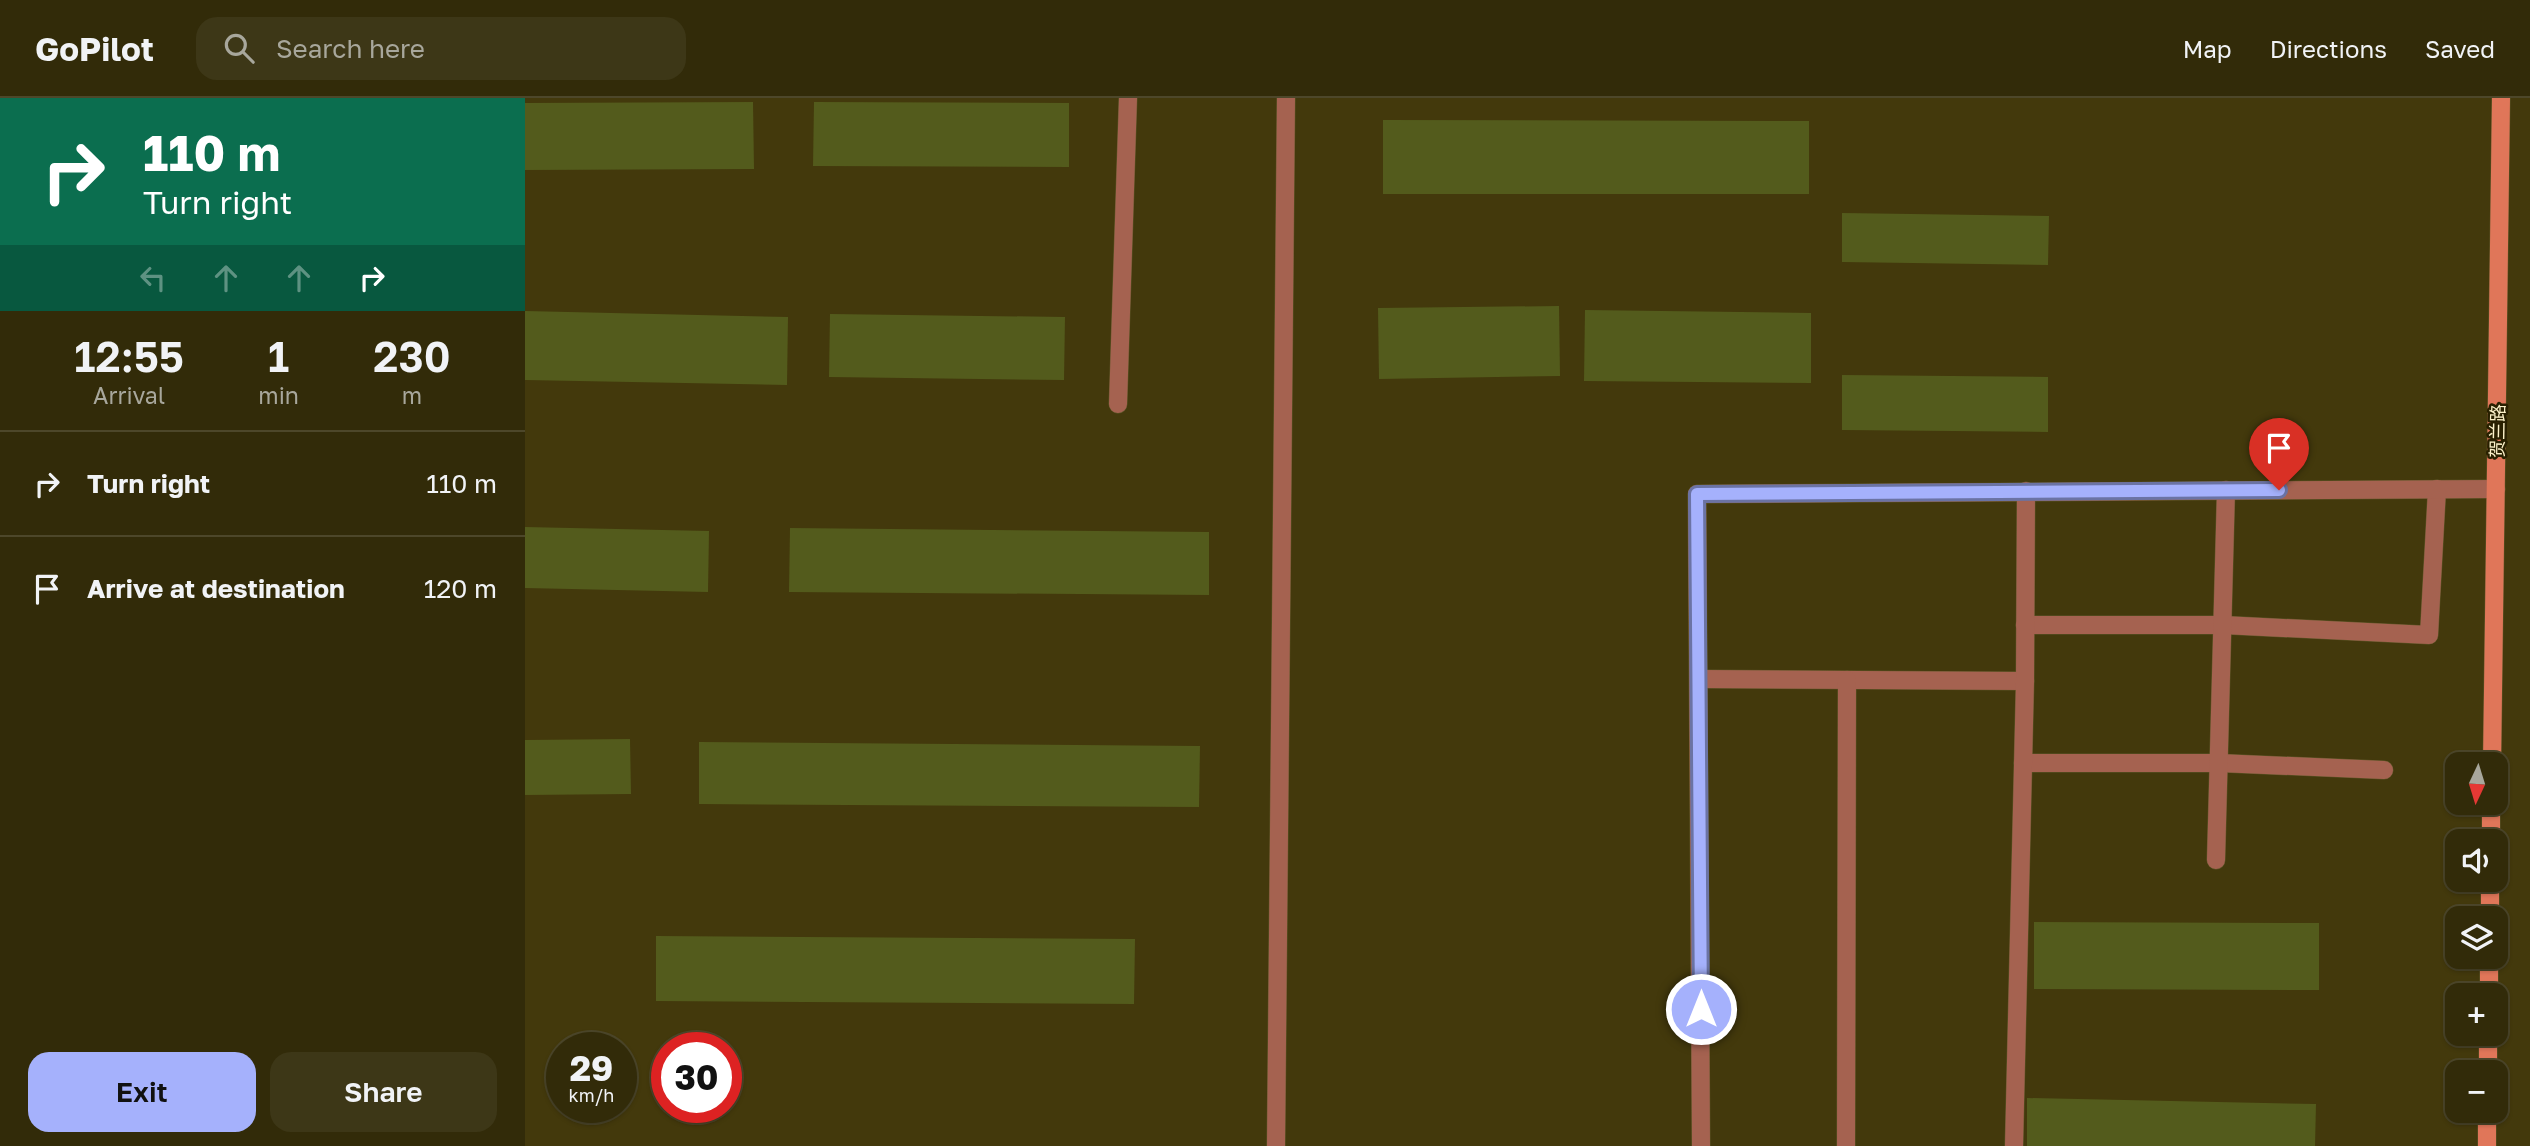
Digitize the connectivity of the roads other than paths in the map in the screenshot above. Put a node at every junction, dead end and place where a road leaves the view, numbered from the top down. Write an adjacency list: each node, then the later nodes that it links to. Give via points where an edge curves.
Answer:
1 (1128, 98): 4 (street)
2 (1286, 98): 20 (street)
3 (2501, 98): 6 (street, 贺兰路)
4 (1118, 404)
5 (2437, 489): 6 (street); 7 (street); 10 (street, via 2429,635)
6 (2496, 489): 14 (street, 贺兰路)
7 (2226, 490): 8 (street); 10 (street)
8 (2026, 491): 9 (street); 11 (street, via 1697,494)
9 (2025, 625): 10 (street); 13 (street)
10 (2223, 625): 16 (street)
11 (1699, 679): 12 (street); 21 (street)
12 (1847, 680): 13 (street); 22 (street)
13 (2025, 681): 15 (street)
14 (2492, 752)
15 (2023, 763): 16 (street); 23 (street)
16 (2219, 763): 17 (street); 18 (street)
17 (2383, 770)
18 (2216, 860)
19 (2487, 1123): 24 (street)
20 (1276, 1146)
21 (1701, 1146)
22 (1846, 1146)
23 (2014, 1146)
24 (2487, 1146)

